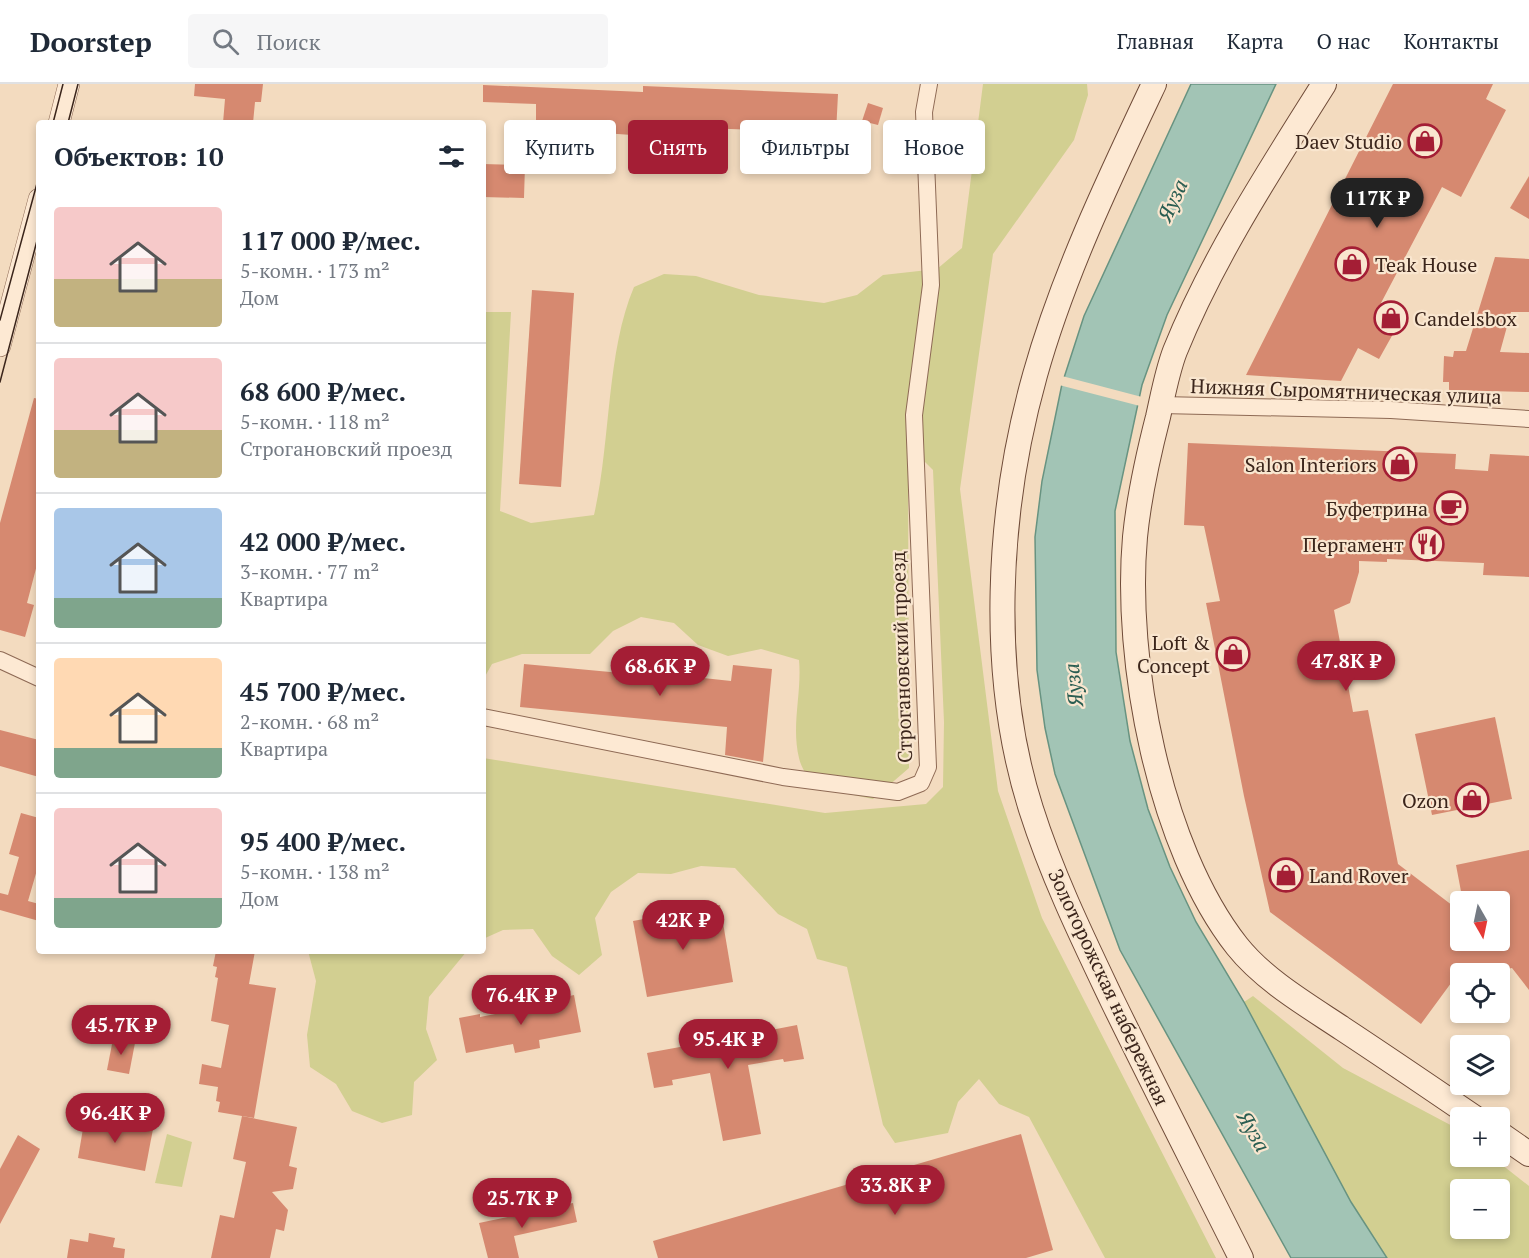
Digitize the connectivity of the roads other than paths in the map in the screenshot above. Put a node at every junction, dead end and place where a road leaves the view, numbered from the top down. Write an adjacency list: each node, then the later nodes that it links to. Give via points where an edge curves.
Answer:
1 (69, 84): 5 (street)
2 (929, 84): 12 (street, Строгановский проезд, via 924,112 931,285 915,415 928,767 921,783 898,792 783,777)
3 (1154, 84): 16 (main road, Золоторожская набережная, via 1073,268 1035,374 1015,464 1002,567 1006,671 1014,741 1030,808 1067,907)
4 (1324, 84): 8 (main road, via 1220,258 1174,353)
5 (60, 120)
6 (36, 210): 7 (street)
7 (0, 346)
8 (1161, 405): 9 (street, Нижняя Сыромятническая улица); 13 (main road, via 1143,478 1136,528 1135,619 1142,693 1155,757 1178,833 1198,879 1237,946 1269,977)
9 (1529, 419)
10 (0, 660): 11 (street)
11 (36, 677)
12 (486, 718)
13 (1459, 1107)
14 (1510, 1141): 15 (main road)
15 (1529, 1154)
16 (1241, 1258)

